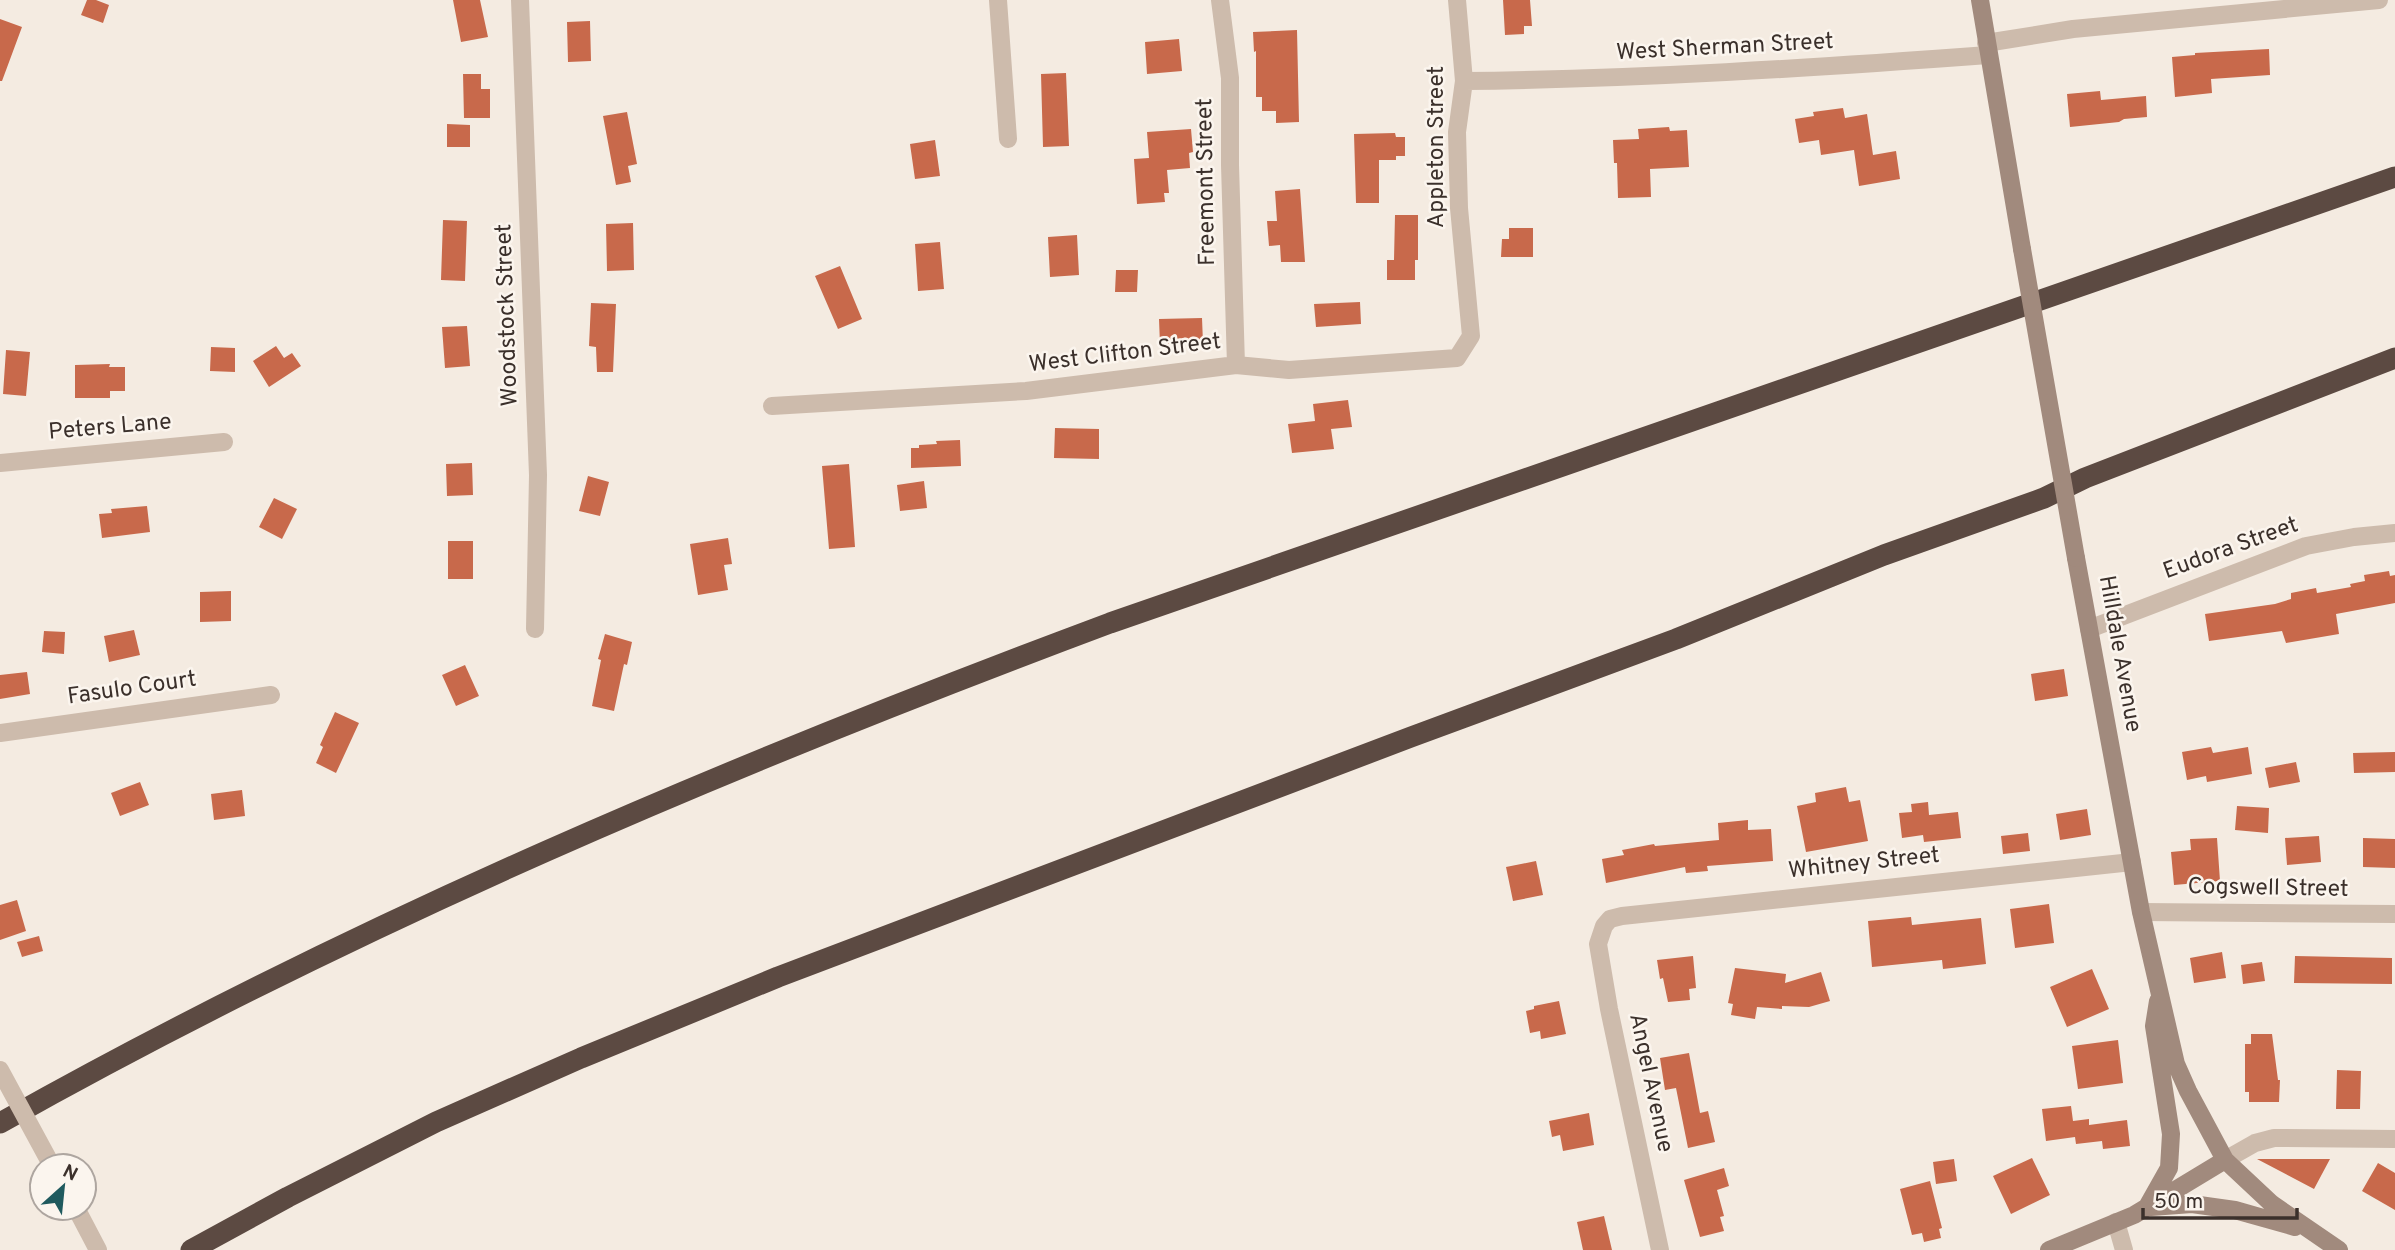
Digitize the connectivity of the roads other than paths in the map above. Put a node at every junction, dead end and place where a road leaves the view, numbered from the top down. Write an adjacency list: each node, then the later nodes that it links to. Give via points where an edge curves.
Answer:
1 (520, 0): 18 (street, Woodstock Street, via 538,475)
2 (998, 0): 9 (street)
3 (1220, 0): 13 (street, Freemont Street, via 1230,78)
4 (1457, 0): 8 (street, Appleton Street)
5 (1980, 0): 7 (main road, Hilldale Avenue)
6 (2379, 0): 7 (street, West Sherman Street, via 2073,29)
7 (1987, 49): 8 (street, West Sherman Street, via 1829,68); 19 (main road, Hilldale Avenue, bridge)
8 (1464, 81): 11 (street, Appleton Street, via 1457,132)
9 (1008, 139)
10 (2395, 177): 28 (highway, via 1110,623 936,688 747,764 404,916 229,1001)
11 (1471, 336): 13 (street, West Clifton Street, via 1457,358 1289,370)
12 (2395, 358): 37 (highway, via 1676,639 778,977 436,1122)
13 (1236, 365): 14 (street, West Clifton Street, via 1026,391)
14 (772, 406)
15 (224, 442): 16 (street, Peters Lane)
16 (0, 463)
17 (2395, 533): 19 (street, Eudora Street, via 2306,546)
18 (535, 629)
19 (2089, 629): 22 (main road, Hilldale Avenue)
20 (271, 695): 21 (street, Fasulo Court)
21 (0, 733)
22 (2132, 862): 23 (main road, Hilldale Avenue); 25 (street, Whitney Street, via 1622,916)
23 (2141, 912): 24 (street, Cogswell Street); 26 (main road, Hilldale Avenue)
24 (2395, 915)
25 (1604, 926): 38 (street, Angel Avenue, via 1598,944)
26 (2159, 994): 31 (main road, Hilldale Avenue, via 2176,1064); 32 (main road, via 2154,1026 2171,1133 2169,1167)
27 (0, 1070): 30 (street, bridge)
28 (0, 1124)
29 (2395, 1139): 31 (street, via 2274,1138)
30 (44, 1152)
31 (2225, 1160): 32 (main road); 35 (main road, Hilldale Avenue, via 2272,1204)
32 (2147, 1207): 34 (main road); 35 (main road, via 2192,1204 2235,1210)
33 (83, 1222): 36 (street)
34 (2116, 1222): 39 (main road); 40 (street)
35 (2311, 1232): 41 (main road, Hilldale Avenue)
36 (98, 1250)
37 (191, 1250)
38 (1660, 1250)
39 (2049, 1250)
40 (2124, 1250)
41 (2339, 1250)

